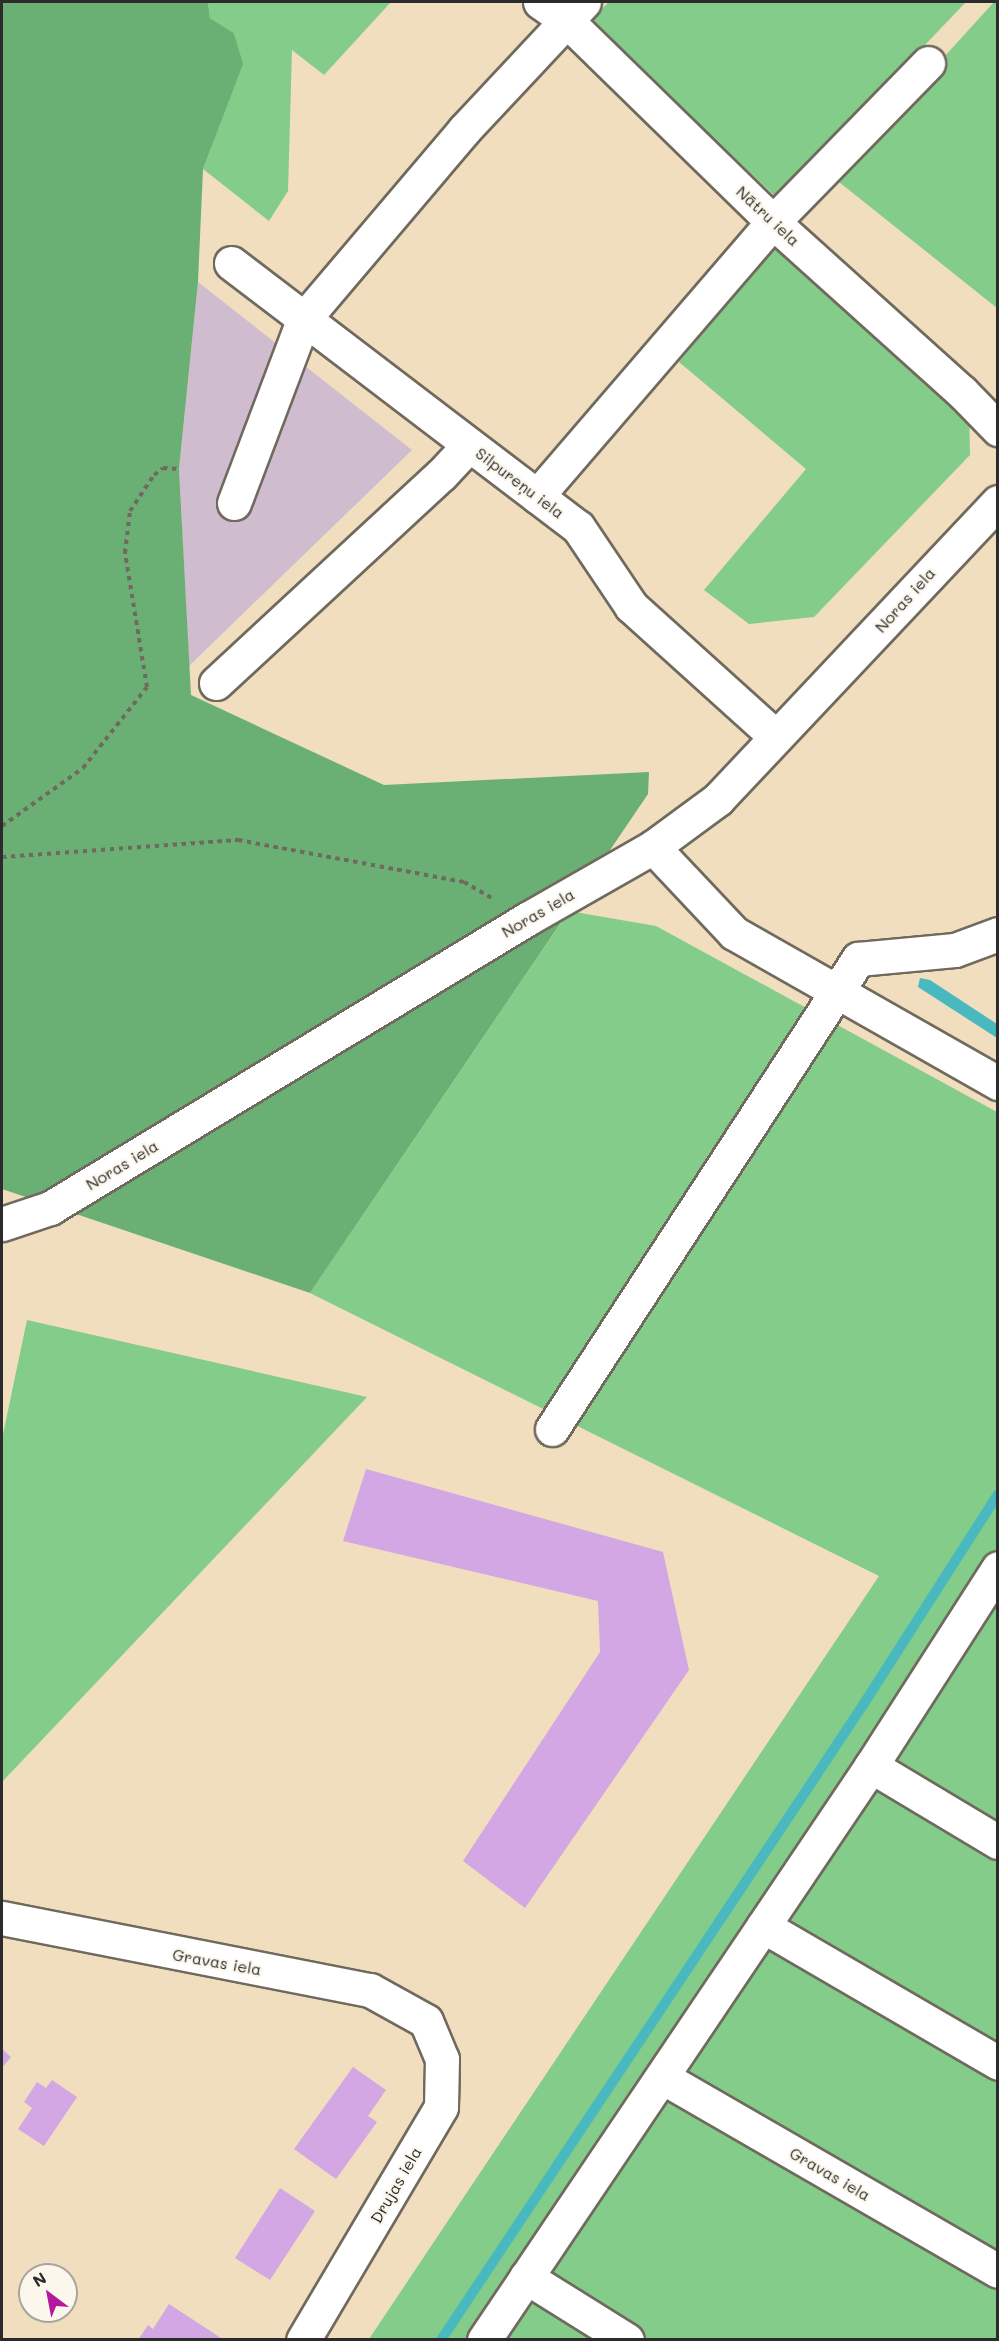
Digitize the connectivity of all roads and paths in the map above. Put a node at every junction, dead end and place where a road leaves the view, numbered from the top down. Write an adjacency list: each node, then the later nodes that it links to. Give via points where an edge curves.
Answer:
1 (564, 8): 3 (street, Nātru iela); 5 (street)
2 (928, 63): 3 (street)
3 (773, 222): 6 (street, Nātru iela); 9 (street)
4 (231, 262): 5 (street, Silpureņu iela)
5 (303, 320): 7 (street, Silpureņu iela); 11 (street)
6 (998, 429)
7 (469, 445): 9 (street, Silpureņu iela); 12 (street)
8 (178, 470): 14 (path, via 163,468 154,475 130,511 125,553 147,687 83,768)
9 (537, 496): 13 (street, Silpureņu iela, via 578,526 631,606)
10 (998, 502): 13 (street, Noras iela)
11 (234, 503)
12 (216, 683)
13 (776, 738): 15 (street, Noras iela, via 718,799)
14 (2, 825)
15 (653, 847): 17 (street, Noras iela); 19 (street, via 734,933)
16 (2, 857): 17 (path, via 238,840 464,882)
17 (527, 919): 21 (street, Noras iela, via 50,1208)
18 (998, 934): 19 (street, via 955,950 858,959)
19 (838, 989): 20 (street); 22 (street)
20 (998, 1083)
21 (2, 1224)
22 (552, 1429)
23 (998, 1568): 24 (street)
24 (871, 1766): 25 (street); 27 (street)
25 (998, 1842)
26 (2, 1918): 28 (street, Gravas iela, via 370,1990)
27 (764, 1926): 29 (street); 30 (street)
28 (426, 2021): 33 (street, Drujas iela, via 442,2059 441,2107)
29 (998, 2063)
30 (662, 2077): 31 (street, Gravas iela); 32 (street)
31 (998, 2271)
32 (526, 2277): 34 (street); 35 (street)
33 (303, 2340)
34 (484, 2340)
35 (627, 2340)

